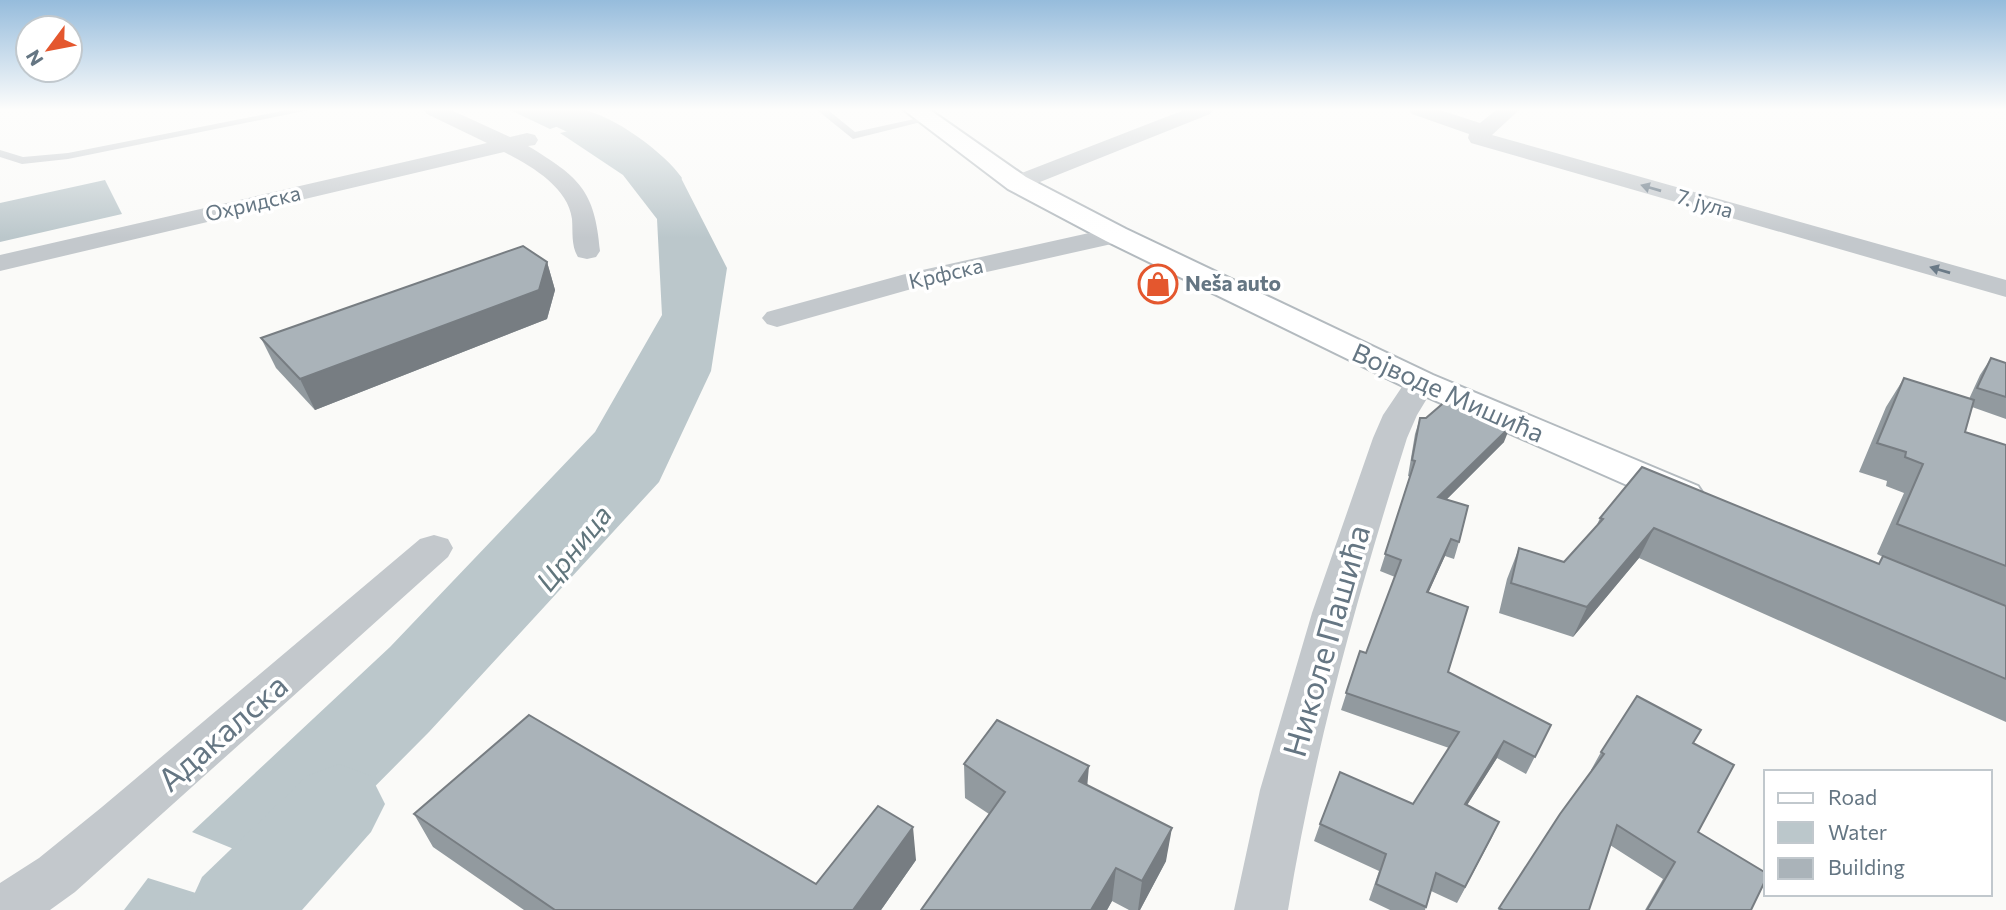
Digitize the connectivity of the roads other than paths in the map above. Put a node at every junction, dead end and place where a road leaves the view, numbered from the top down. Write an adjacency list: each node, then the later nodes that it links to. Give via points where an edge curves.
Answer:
1 (86, 152): 7 (lane, via 22,160)
2 (475, 152): 11 (street, Охридска)
3 (528, 152): 10 (street, via 563,181 582,207)
4 (974, 152): 8 (main road, Војводе Мишића)
5 (1095, 152): 8 (street)
6 (1522, 152): 12 (street, 7. јула, one-way to 6)
7 (0, 153)
8 (1017, 183): 9 (main road, Војводе Мишића)
9 (1116, 235): 13 (street, Крфска, via 909,281); 14 (main road, Војводе Мишића)
10 (587, 251)
11 (0, 263)
12 (2006, 289)
13 (777, 318)
14 (1421, 382): 15 (main road, Војводе Мишића); 18 (street, Николе Пашића, via 1390,438 1323,643 1282,802)
15 (1708, 505)
16 (434, 548): 17 (street, Адакалска, via 121,823)
17 (5, 910)
18 (1261, 910)

